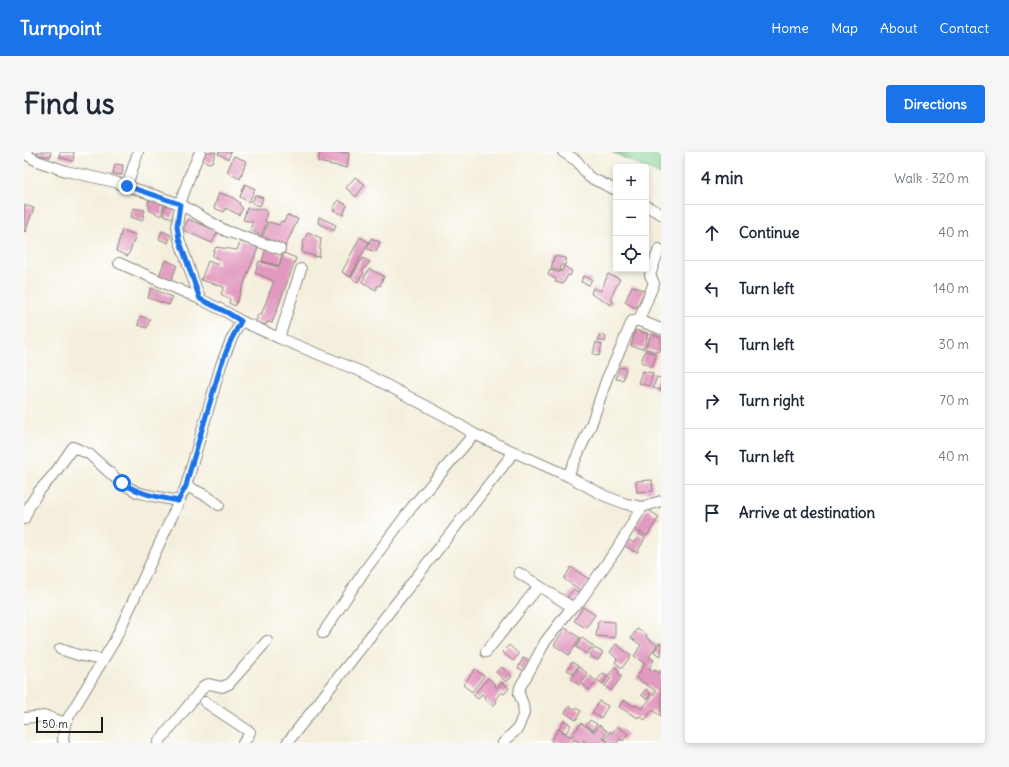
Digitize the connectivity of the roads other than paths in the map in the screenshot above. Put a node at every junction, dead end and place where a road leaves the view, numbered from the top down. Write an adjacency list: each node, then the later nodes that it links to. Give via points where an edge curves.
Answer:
1 (27, 152): 5 (street, via 27,155 37,161 66,171)
2 (138, 152): 5 (street)
3 (200, 152): 7 (street)
4 (563, 152): 6 (street, via 577,161 589,177)
5 (127, 186): 7 (street)
6 (613, 189)
7 (180, 204): 10 (street, via 226,231); 14 (street, via 177,226 179,239)
8 (649, 208): 9 (street)
9 (661, 214)
10 (280, 249)
11 (659, 249): 15 (street, via 650,275 654,283)
12 (119, 263): 14 (street)
13 (300, 269): 18 (street)
14 (200, 299): 16 (street)
15 (639, 320): 17 (street); 21 (street, via 632,321)
16 (241, 321): 18 (street); 22 (street, via 221,365)
17 (661, 329)
18 (280, 338): 19 (street, via 362,372)
19 (474, 434): 20 (street); 31 (street, via 412,506 365,570)
20 (514, 452): 21 (street); 42 (street)
21 (568, 476): 26 (street, via 605,496)
22 (186, 486): 23 (street); 25 (street)
23 (178, 501): 27 (street, via 137,492 122,483 89,454 73,447 33,500); 35 (street, via 115,640)
24 (661, 501): 26 (street)
25 (219, 505)
26 (642, 507): 30 (street, via 616,550 580,601)
27 (24, 519)
28 (519, 573): 29 (street)
29 (538, 586): 30 (street); 34 (street)
30 (572, 607): 43 (street, via 545,642 520,687 519,694 524,713 518,728)
31 (323, 634)
32 (267, 641): 40 (street, via 229,684 222,687 209,684 201,688)
33 (60, 649): 35 (street)
34 (486, 652)
35 (103, 660): 38 (street)
36 (205, 702): 41 (street, via 250,732)
37 (24, 718): 38 (street, via 46,716)
38 (65, 723): 39 (street)
39 (64, 743)
40 (158, 743)
41 (243, 743)
42 (287, 743)
43 (503, 743)

